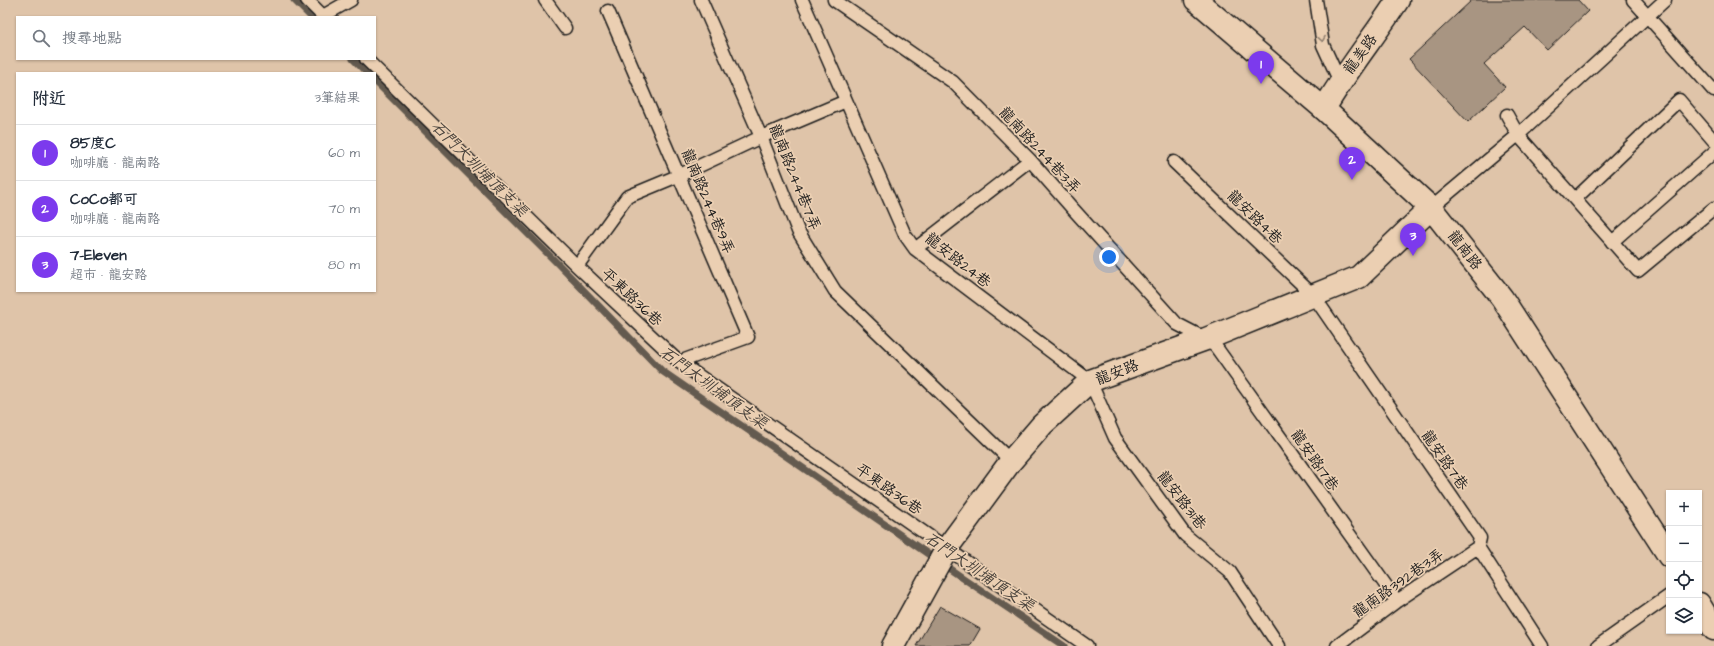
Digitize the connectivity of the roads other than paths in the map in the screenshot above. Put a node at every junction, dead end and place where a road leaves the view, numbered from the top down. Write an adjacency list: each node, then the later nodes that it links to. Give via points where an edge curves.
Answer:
1 (307, 0): 13 (lane)
2 (351, 0): 14 (lane)
3 (546, 0): 16 (lane)
4 (701, 0): 24 (lane, 龍南路244巷7弄)
5 (802, 0): 20 (lane, 龍安路24巷)
6 (834, 0): 27 (lane, 龍南路244巷3弄, via 953,82)
7 (1196, 0): 21 (street, 龍南路)
8 (1316, 0): 18 (lane, one-way to 18, via 1323,46)
9 (1398, 0): 18 (street, 龍美路)
10 (1634, 0): 15 (lane)
11 (1665, 0): 15 (lane)
12 (608, 11): 29 (lane, 龍南路244巷9弄)
13 (323, 16)
14 (326, 16)
15 (1647, 16): 19 (lane); 23 (lane)
16 (565, 28)
17 (367, 60): 35 (lane, 平東路36巷)
18 (1340, 82): 21 (street, 龍美路)
19 (1714, 91)
20 (846, 101): 24 (lane); 34 (lane, 龍安路24巷, via 905,235)
21 (1324, 109): 31 (street, 龍南路)
22 (1507, 115): 23 (lane)
23 (1518, 135): 30 (lane); 31 (lane)
24 (762, 137): 29 (lane); 40 (lane, 龍南路244巷7弄, via 798,231 835,291)
25 (1714, 141): 30 (lane, via 1679,100)
26 (1714, 152): 33 (lane)
27 (1030, 160): 34 (lane); 37 (lane, 龍南路244巷3弄, via 1177,324)
28 (1174, 162): 36 (lane, 龍安路4巷)
29 (680, 176): 35 (lane, via 627,196); 38 (lane, 龍南路244巷9弄, via 748,337)
30 (1575, 199): 33 (lane)
31 (1431, 208): 36 (street, 龍安路, via 1359,277); 42 (street, 龍南路, via 1502,298)
32 (1714, 208): 33 (lane, via 1638,271)
33 (1612, 242)
34 (915, 249): 39 (lane, 龍安路24巷)
35 (577, 266): 38 (lane, 平東路36巷)
36 (1313, 295): 37 (street, 龍安路); 41 (lane, 龍安路7巷, via 1480,538)
37 (1206, 339): 39 (street, 龍安路); 45 (lane, 龍安路17巷, via 1216,347)
38 (679, 362): 43 (lane, 平東路36巷)
39 (1090, 381): 40 (street, 龍安路, via 1042,425); 50 (lane, 龍安路31巷, via 1115,438 1185,535 1230,572)
40 (1011, 461): 43 (street, 龍安路)
41 (1478, 547): 45 (lane, 龍南路392巷3弄); 52 (lane, 龍安路7巷)
42 (1666, 551)
43 (943, 554): 48 (street, 龍安路); 49 (lane, 平東路36巷)
44 (1666, 598): 53 (lane)
45 (1397, 601): 51 (lane, 龍南路392巷3弄)
46 (1702, 609): 47 (street)
47 (1714, 629)
48 (893, 646)
49 (1088, 646)
50 (1279, 646)
51 (1337, 646)
52 (1542, 646)
53 (1598, 646)

